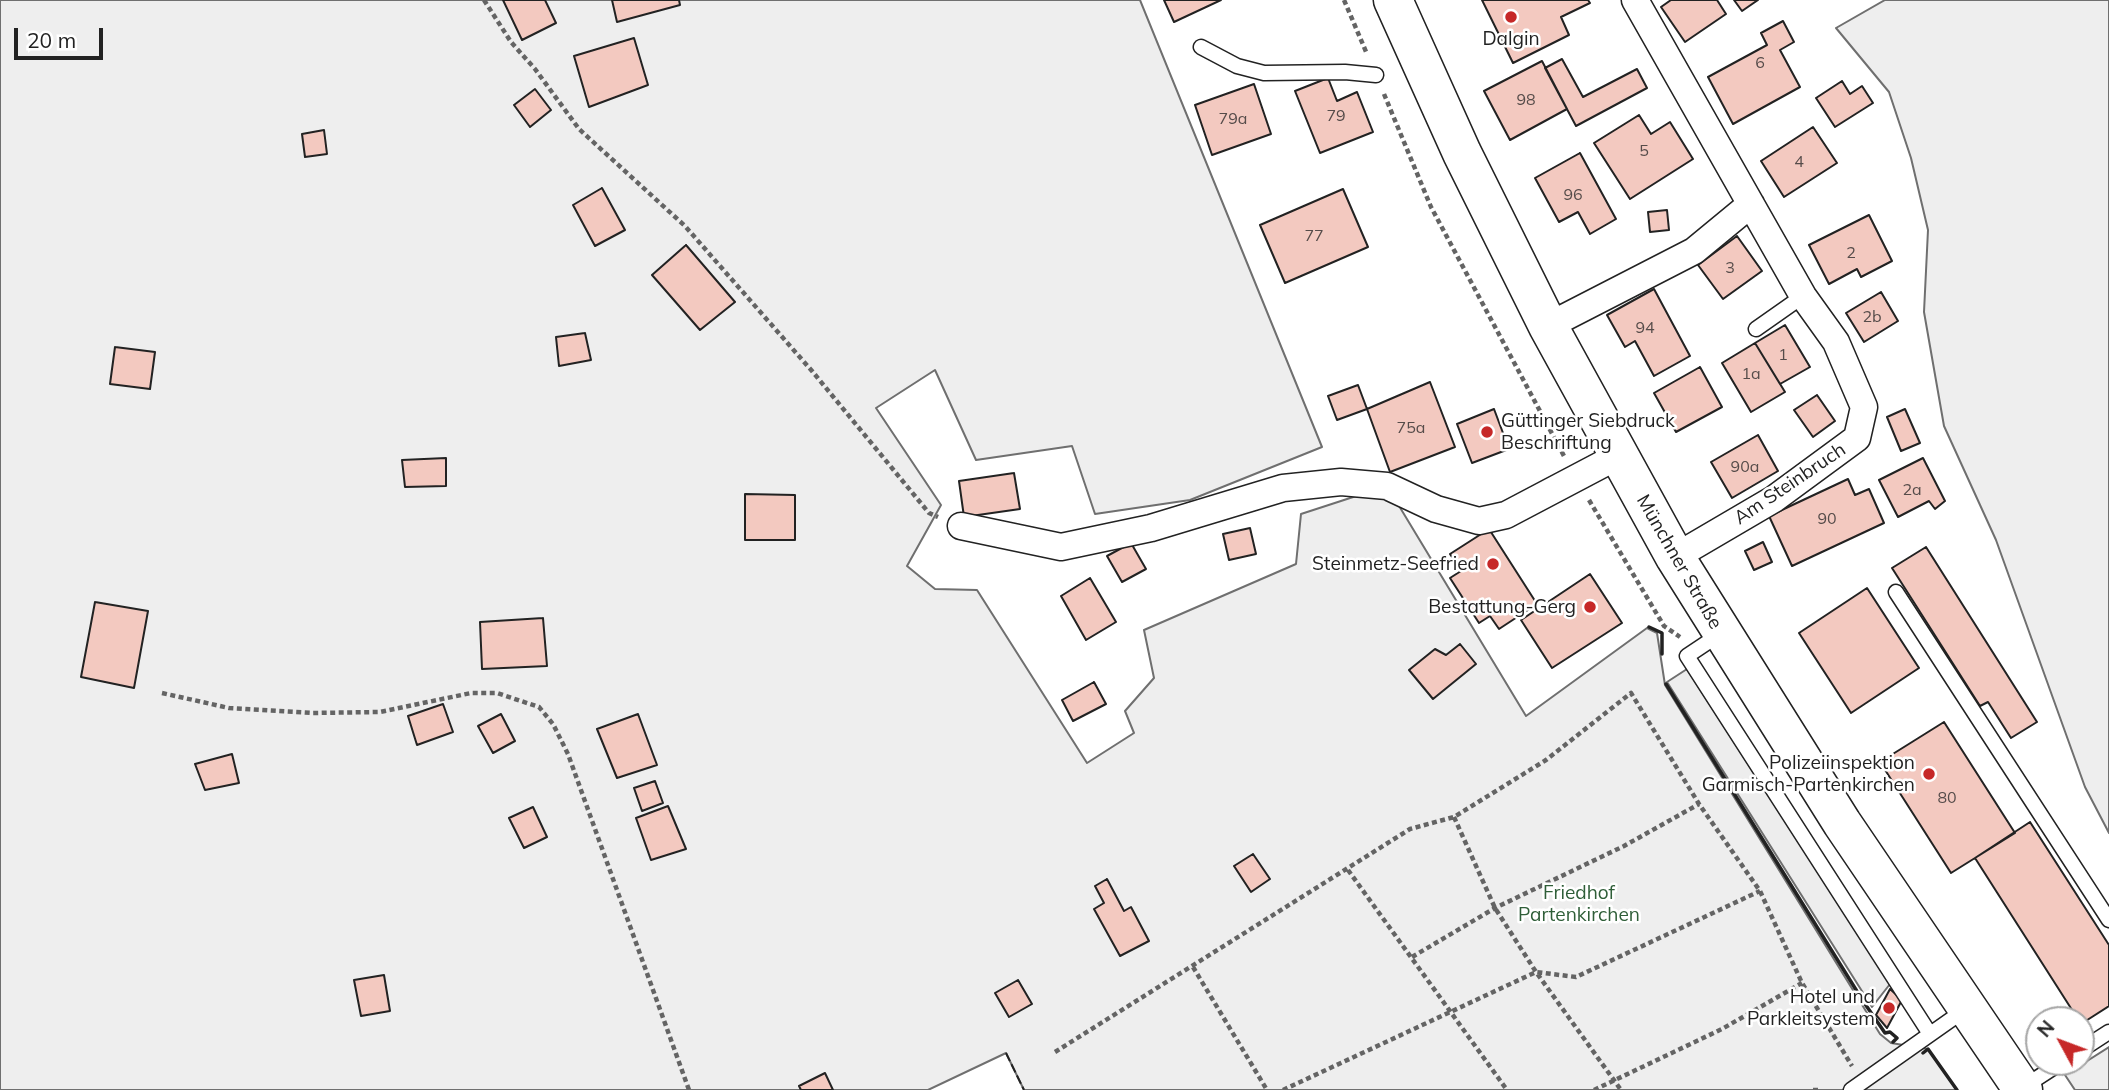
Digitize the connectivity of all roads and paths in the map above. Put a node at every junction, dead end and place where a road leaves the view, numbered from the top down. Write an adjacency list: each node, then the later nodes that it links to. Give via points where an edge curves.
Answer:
1 (484, 0): 13 (path, via 579,129 685,226 929,513)
2 (1344, 0): 6 (path)
3 (1393, 0): 9 (main road, Münchner Straße)
4 (1635, 0): 7 (street, Am Steinbruch)
5 (1201, 47): 6 (lane, via 1237,66 1264,73)
6 (1376, 75): 12 (path, via 1432,207)
7 (1751, 204): 8 (street, Am Steinbruch); 9 (street, via 1693,251)
8 (1803, 296): 10 (lane); 14 (street, Am Steinbruch, via 1836,342 1854,378 1864,407 1857,438 1774,499)
9 (1548, 326): 11 (main road, Münchner Straße)
10 (1756, 329)
11 (1618, 456): 12 (street); 14 (main road, Münchner Straße)
12 (1575, 478): 13 (street, via 1506,515 1479,521 1436,509 1387,486 1341,482 1283,488 1151,528 1061,547); 16 (path)
13 (961, 526)
14 (1675, 557): 17 (main road, Münchner Straße)
15 (1896, 592): 24 (lane)
16 (1664, 626)
17 (1721, 634): 29 (main road, Münchner Straße); 31 (lane, via 1687,656)
18 (162, 693): 37 (path, via 229,708 313,713 380,712 471,692 497,693 539,708 554,724 568,754)
19 (1699, 804): 20 (path, via 1631,693 1546,760); 22 (path); 23 (path)
20 (1454, 817): 21 (path, via 1410,829); 23 (path)
21 (1348, 870): 25 (path); 26 (path)
22 (1760, 891): 27 (path, via 1576,977); 28 (path)
23 (1495, 908): 25 (path); 27 (path)
24 (2109, 920)
25 (1412, 957): 30 (path)
26 (1193, 967): 32 (path); 38 (path)
27 (1536, 972): 30 (path); 34 (path)
28 (1802, 983): 34 (path); 35 (path)
29 (1966, 1009): 31 (lane); 36 (main road, Münchner Straße)
30 (1451, 1010): 39 (path); 40 (path)
31 (1930, 1034): 35 (lane)
32 (1055, 1052)
33 (2042, 1076): 36 (lane)
34 (1616, 1082): 41 (path); 42 (path)
35 (1857, 1086)
36 (2023, 1089)
37 (689, 1090)
38 (1267, 1090)
39 (1283, 1090)
40 (1507, 1090)
41 (1594, 1090)
42 (1621, 1090)

